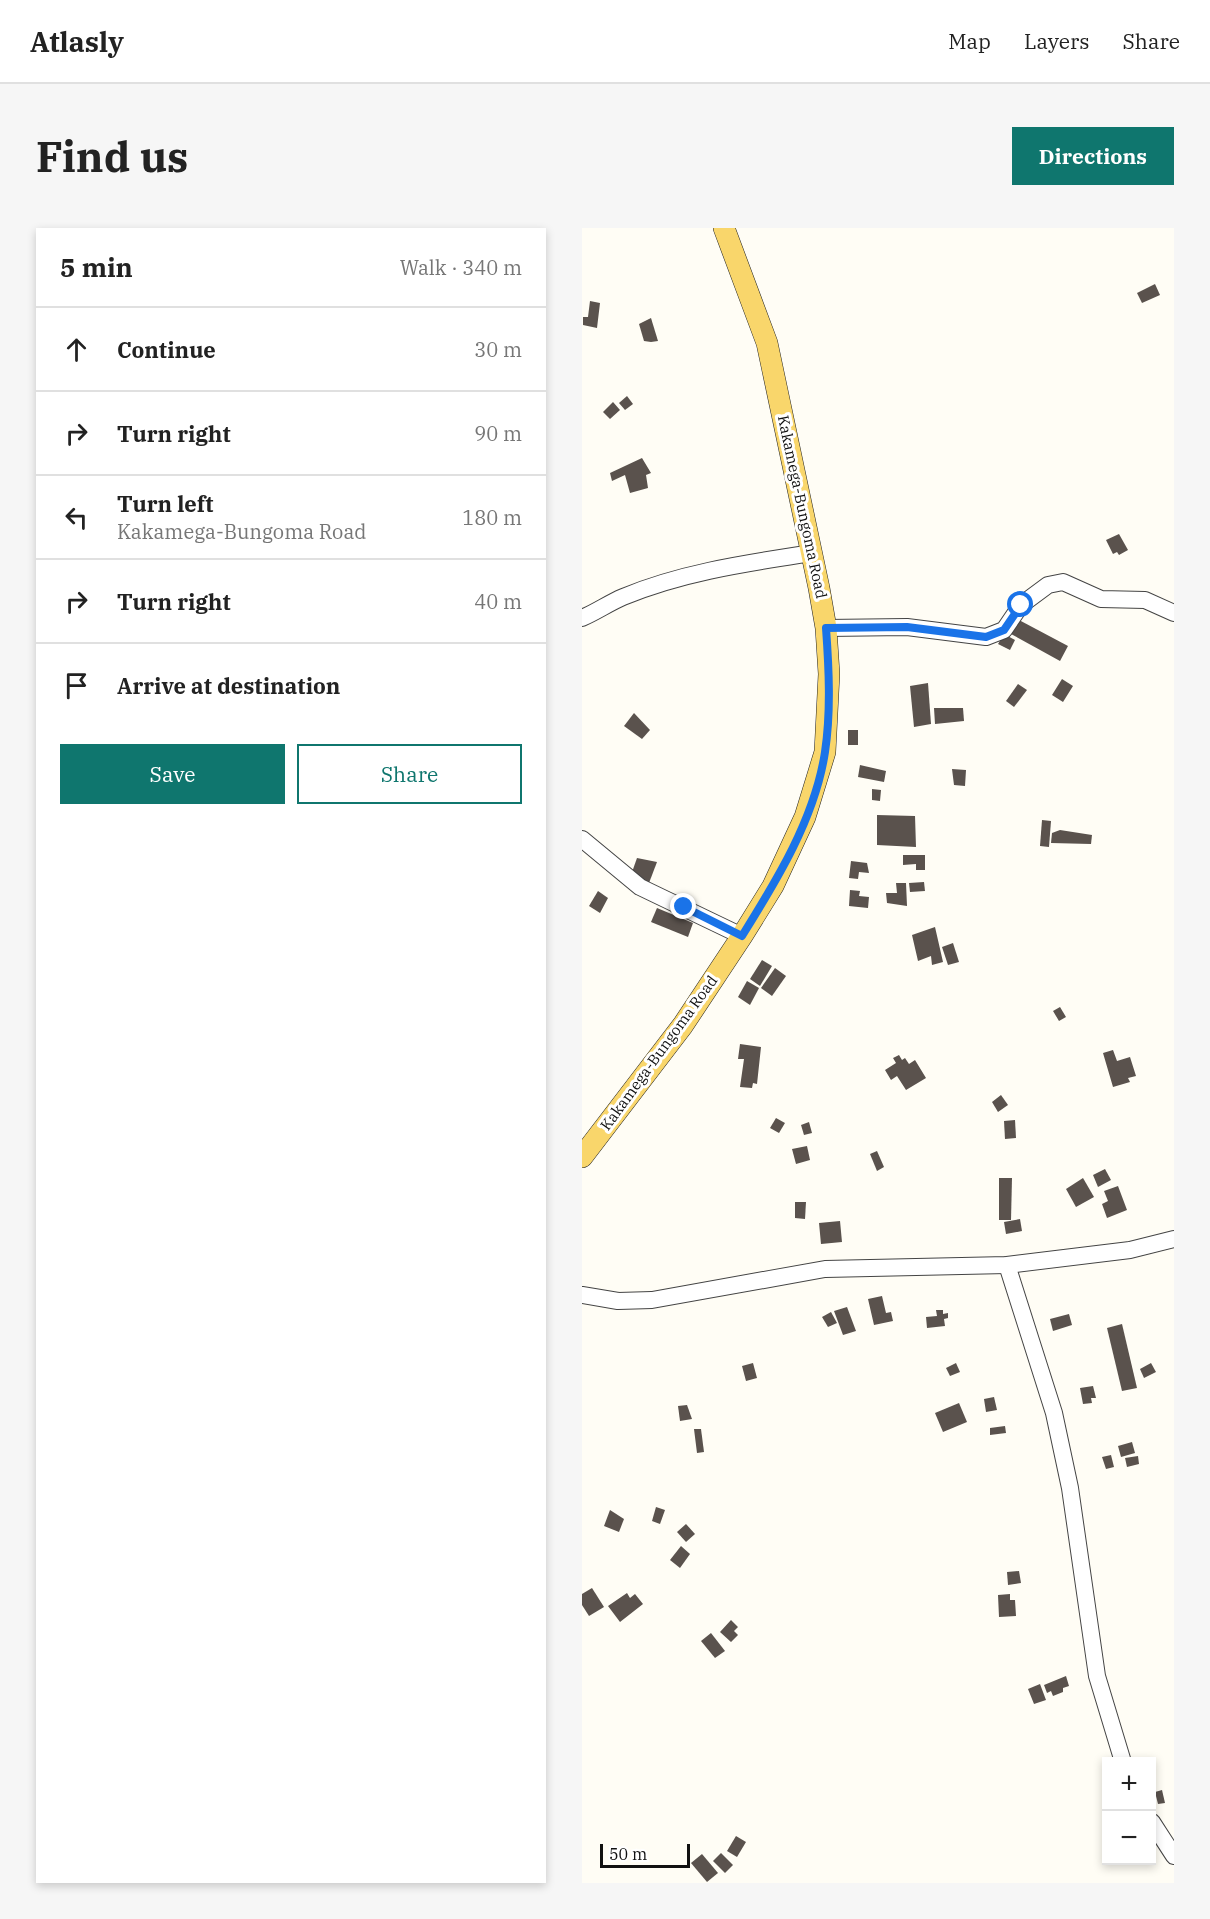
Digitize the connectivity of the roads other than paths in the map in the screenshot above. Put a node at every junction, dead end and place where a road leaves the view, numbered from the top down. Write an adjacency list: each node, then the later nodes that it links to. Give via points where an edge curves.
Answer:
1 (724, 228): 2 (main road, Kakamega-Bungoma Road, via 767,343)
2 (812, 553): 4 (street, via 723,567 660,584 624,596); 5 (main road, Kakamega-Bungoma Road)
3 (1174, 613): 5 (street, via 1145,600 1101,599 1063,582 1048,585 1021,605 1004,630 986,637 907,627)
4 (582, 618)
5 (826, 628): 7 (main road, Kakamega-Bungoma Road, via 829,674 825,752 816,787 794,844)
6 (582, 839): 7 (street, via 640,887)
7 (742, 936): 8 (main road, Kakamega-Bungoma Road, via 683,1025)
8 (582, 1156)
9 (1174, 1239): 10 (street, via 1130,1250)
10 (1007, 1265): 11 (street, via 825,1269 652,1300 618,1301); 12 (street, via 1053,1413 1070,1488 1097,1676)
11 (582, 1295)
12 (1122, 1757)
13 (1156, 1828): 14 (street)
14 (1174, 1856)

